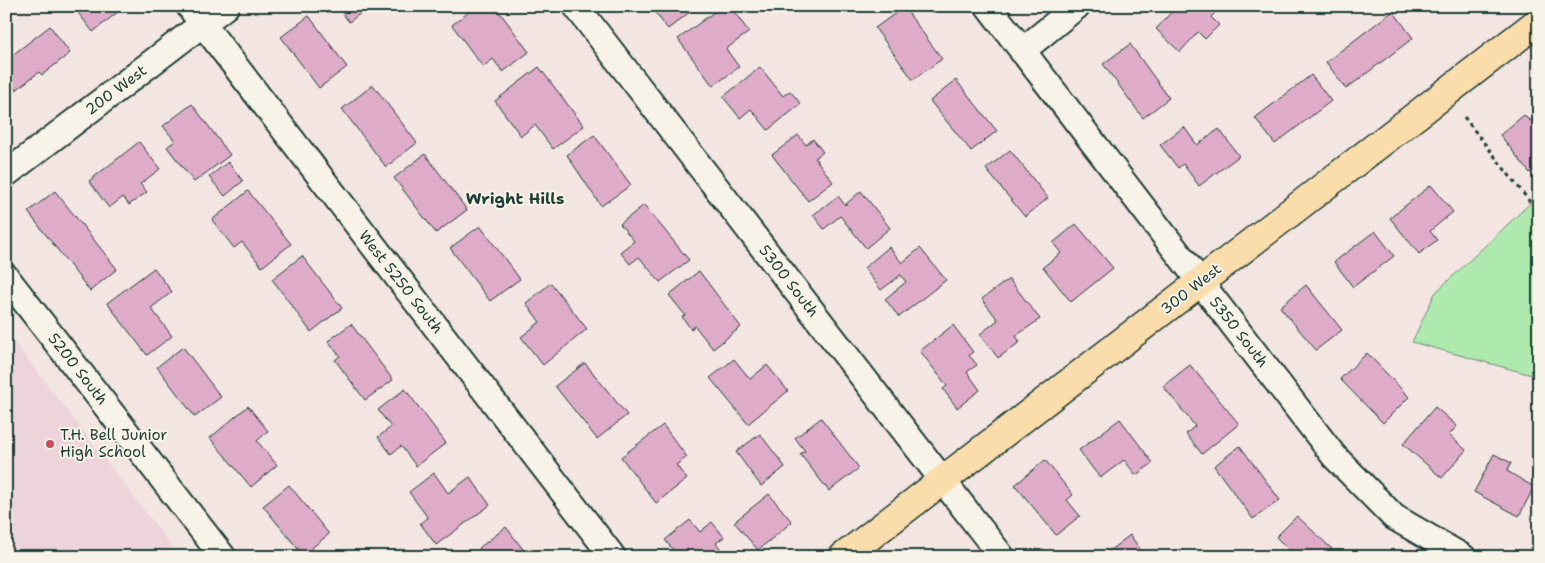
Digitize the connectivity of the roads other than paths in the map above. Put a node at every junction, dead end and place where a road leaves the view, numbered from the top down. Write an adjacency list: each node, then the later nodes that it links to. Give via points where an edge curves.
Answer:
1 (226, 6): 5 (street, 200 West)
2 (576, 6): 11 (street, 5300 South)
3 (988, 6): 7 (street, 5350 South)
4 (1077, 6): 7 (street)
5 (196, 15): 8 (street, 200 West); 13 (street, West 5250 South)
6 (1539, 21): 10 (main road, 300 West)
7 (1022, 50): 10 (street, 5350 South)
8 (6, 174)
9 (6, 276): 12 (street, 5200 South)
10 (1200, 282): 11 (main road, 300 West); 16 (street, 5350 South, via 1334,456 1394,517)
11 (942, 480): 14 (main road, 300 West); 15 (street, 5300 South)
12 (223, 557)
13 (613, 557)
14 (843, 557)
15 (1002, 557)
16 (1463, 557)

